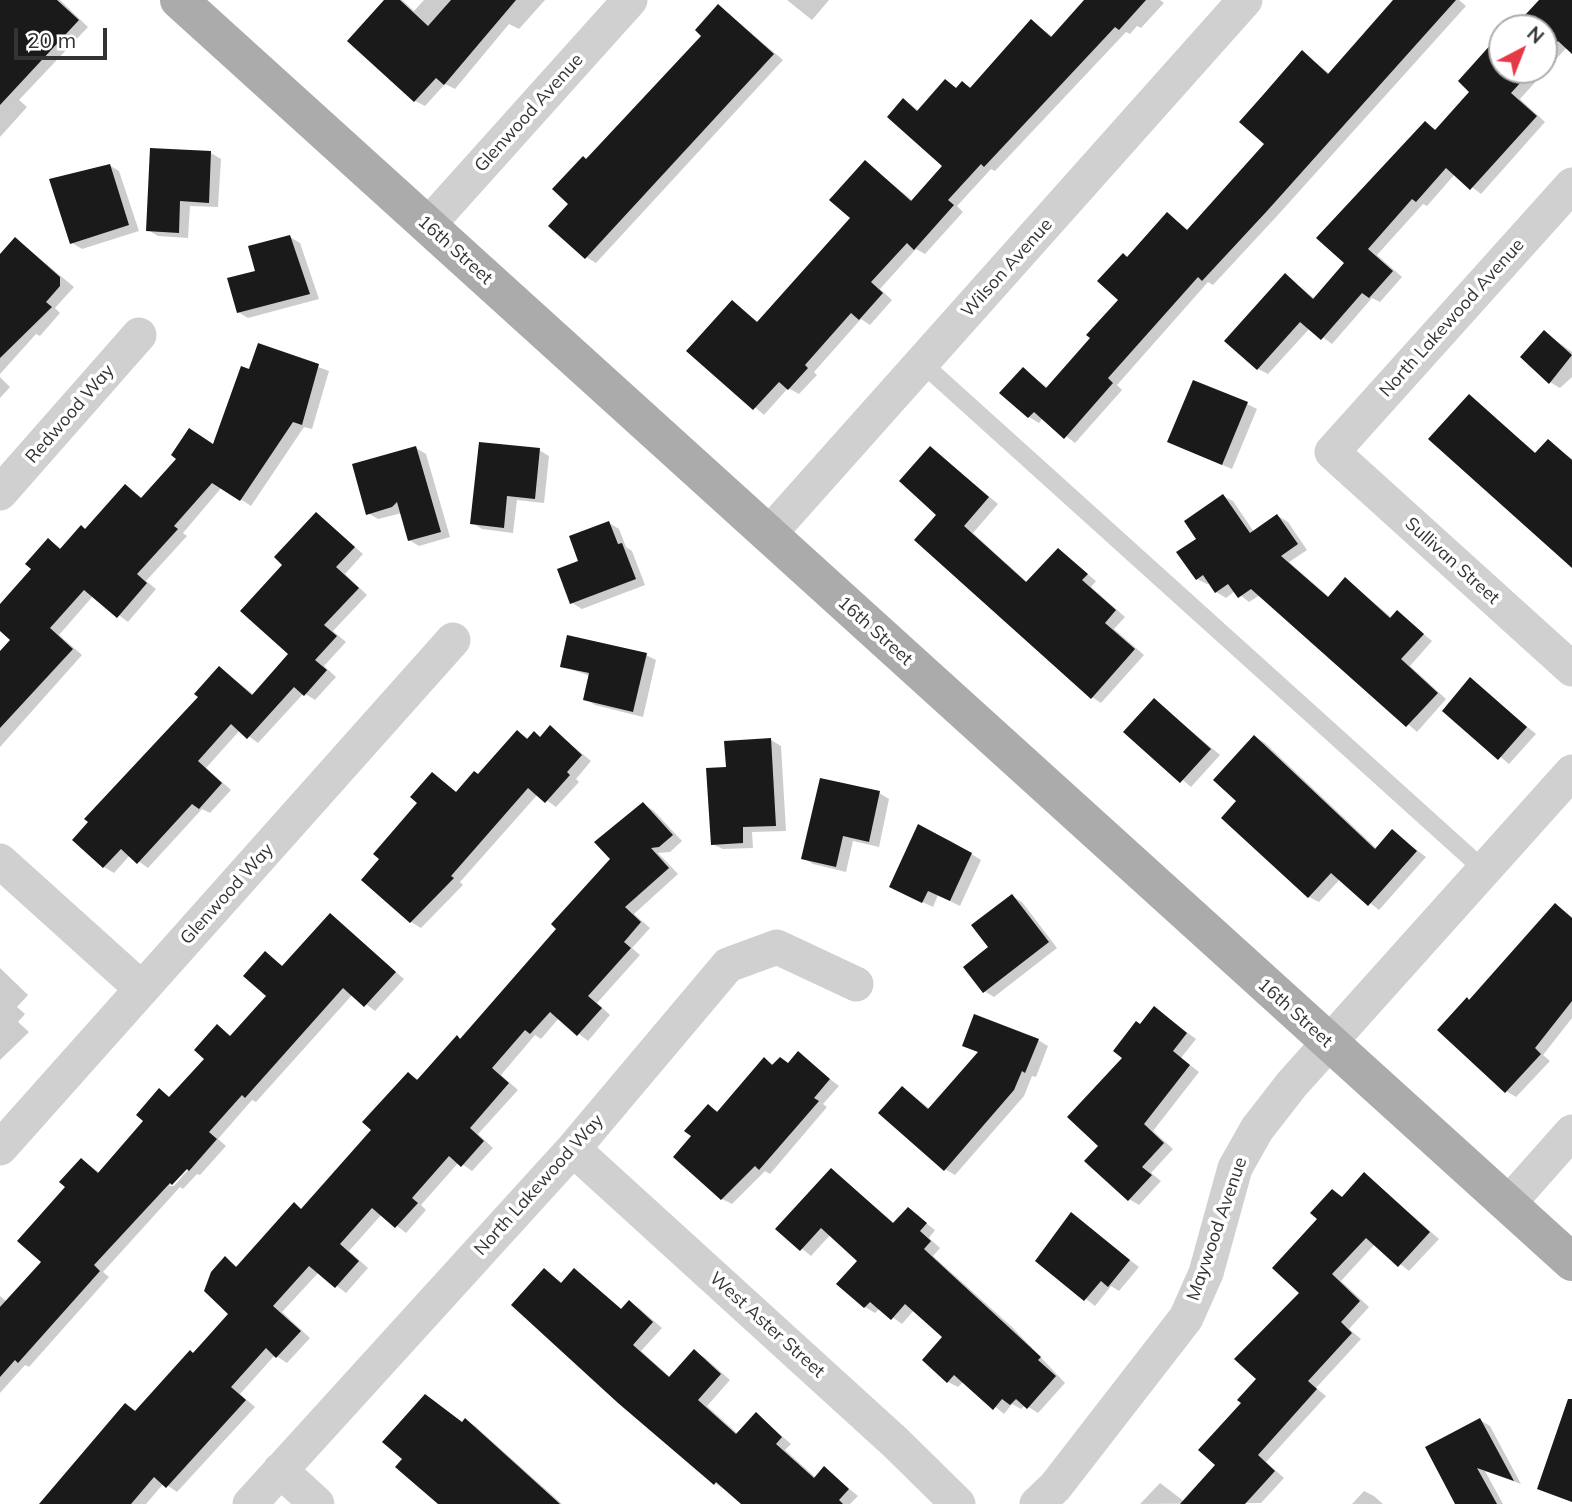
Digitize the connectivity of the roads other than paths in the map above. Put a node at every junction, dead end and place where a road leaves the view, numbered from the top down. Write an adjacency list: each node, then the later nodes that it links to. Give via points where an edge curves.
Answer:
1 (179, 0): 5 (main road, 16th Street)
2 (630, 0): 5 (street, Glenwood Avenue)
3 (1245, 0): 7 (street, Wilson Avenue)
4 (1572, 185): 8 (street, North Lakewood Avenue)
5 (428, 225): 10 (main road, 16th Street)
6 (139, 335): 9 (street, Redwood Way)
7 (922, 363): 10 (street, Wilson Avenue); 15 (lane)
8 (1332, 452): 12 (street, Sullivan Street)
9 (0, 493)
10 (768, 535): 18 (main road, 16th Street)
11 (453, 640): 17 (street, Glenwood Way)
12 (1572, 669)
13 (1572, 772): 15 (street, Maywood Avenue)
14 (0, 861): 17 (street)
15 (1484, 870): 18 (street, Maywood Avenue)
16 (856, 984): 21 (street, North Lakewood Way, via 777,947 728,965)
17 (142, 989): 20 (street, Glenwood Way)
18 (1329, 1044): 22 (main road, 16th Street); 28 (street, Maywood Avenue, via 1257,1129 1235,1168 1206,1273 1186,1318)
19 (1572, 1132): 22 (street)
20 (0, 1148)
21 (573, 1149): 24 (street, North Lakewood Way); 27 (street, West Aster Street)
22 (1508, 1203): 23 (main road, 16th Street)
23 (1572, 1262)
24 (280, 1470): 25 (street, North Lakewood Way); 26 (street)
25 (250, 1504)
26 (317, 1504)
27 (958, 1504)
28 (1037, 1504)

